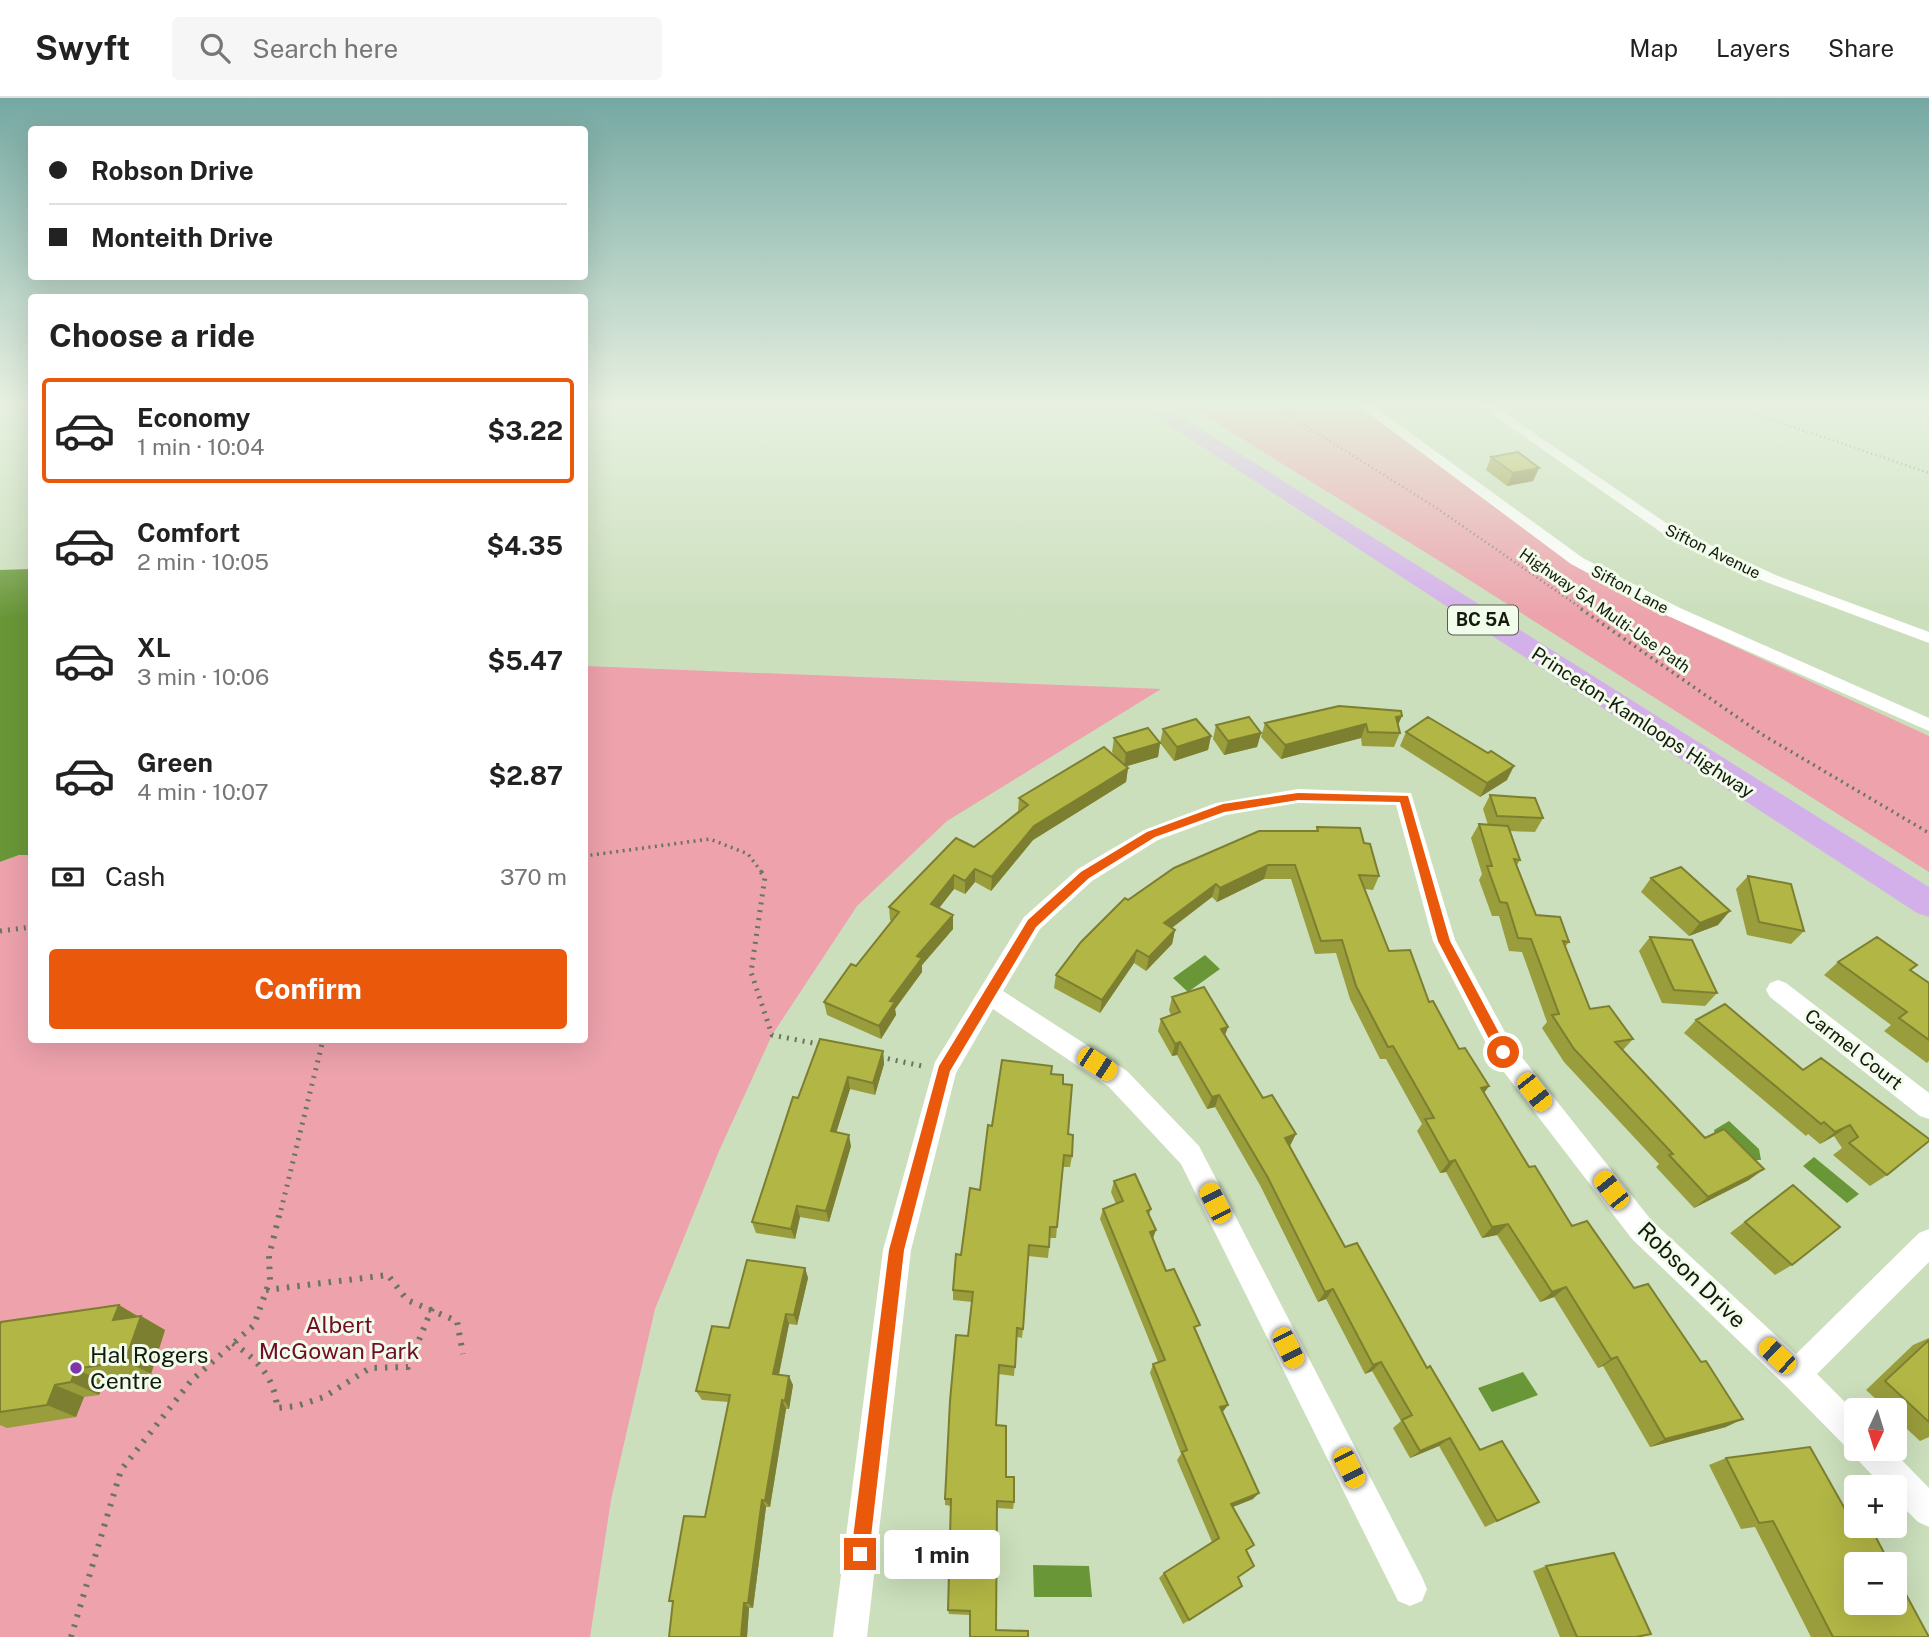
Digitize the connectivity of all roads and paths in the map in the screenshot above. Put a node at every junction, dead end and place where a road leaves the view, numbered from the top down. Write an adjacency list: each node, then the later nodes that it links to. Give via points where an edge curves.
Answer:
1 (1258, 475): 11 (main road, Princeton-Kamloops Highway / BC 5A)
2 (1283, 475): 10 (main road, Princeton-Kamloops Highway / BC 5A)
3 (1384, 475): 8 (path, Highway 5A Multi-Use Path, via 1763,735)
4 (1459, 475): 7 (street, Sifton Lane, via 1577,561 1674,612)
5 (1587, 475): 6 (street, Sifton Avenue, via 1670,532 1772,579)
6 (1929, 638)
7 (1929, 726)
8 (1929, 833)
9 (588, 855): 17 (path, via 710,839 748,854 765,877 751,972 772,1035)
10 (1929, 881)
11 (1929, 904)
12 (28, 928): 13 (path)
13 (0, 931)
14 (1778, 990): 20 (street, Carmel Court)
15 (988, 993): 19 (street); 26 (street, Robson Drive, via 1032,923 1085,875 1151,835 1223,808 1298,796 1404,799 1444,941 1503,1052 1642,1230); 30 (street, via 1118,1079 1190,1155)
16 (322, 1043): 22 (path, via 269,1256)
17 (835, 1048)
18 (873, 1055): 19 (path)
19 (944, 1070): 32 (street, via 897,1250)
20 (1929, 1108)
21 (1929, 1243): 26 (street)
22 (267, 1290): 23 (path, via 388,1275 407,1300); 24 (path, via 254,1325)
23 (432, 1308): 24 (path, via 408,1367 370,1368 324,1396 297,1406 278,1408 277,1390 261,1363); 25 (path, via 457,1321)
24 (233, 1343): 31 (path, via 191,1381 121,1470)
25 (463, 1354)
26 (1796, 1374): 27 (street, Robson Drive)
27 (1844, 1423)
28 (1881, 1461): 29 (street)
29 (1929, 1511)
30 (1410, 1588)
31 (71, 1637)
32 (850, 1637)

